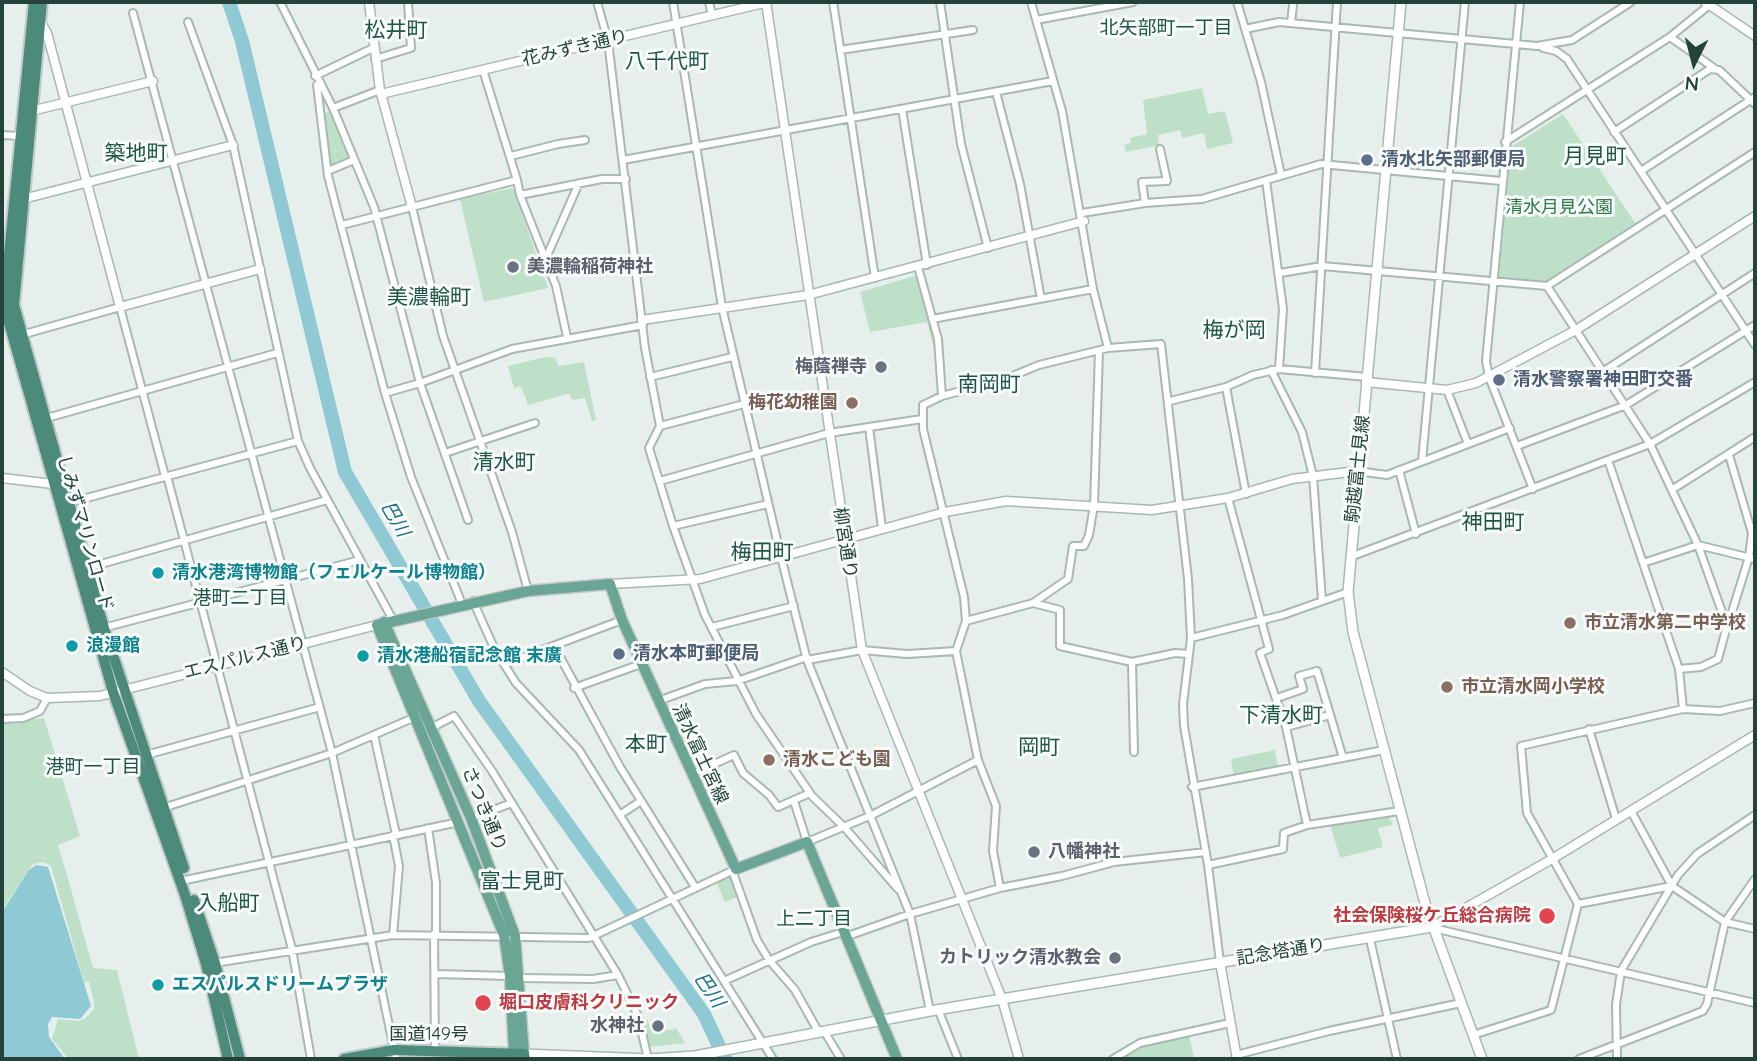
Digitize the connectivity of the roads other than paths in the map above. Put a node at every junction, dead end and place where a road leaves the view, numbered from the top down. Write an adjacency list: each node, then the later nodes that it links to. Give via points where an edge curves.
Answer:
1 (34, 2): 27 (highway, しみずマリンロード)
2 (42, 2): 27 (highway, しみずマリンロード)
3 (280, 2): 47 (street)
4 (369, 2): 42 (street)
5 (408, 2): 44 (street, via 411,48)
6 (597, 2): 39 (street)
7 (673, 2): 29 (street)
8 (709, 2): 25 (street)
9 (767, 2): 25 (street, 花みずき通り); 60 (street, 柳宮通り)
10 (833, 2): 43 (street)
11 (940, 2): 35 (street)
12 (1031, 2): 26 (street)
13 (1133, 2): 26 (street)
14 (1237, 2): 32 (street)
15 (1337, 2): 31 (street)
16 (1401, 2): 34 (main road, 駒越富士見線)
17 (1465, 2): 38 (street)
18 (1520, 2): 40 (street)
19 (1616, 2): 23 (street)
20 (1631, 2): 23 (street)
21 (1709, 3): 36 (street); 37 (street)
22 (1293, 5): 30 (street)
23 (1623, 7): 41 (street, via 1572,40)
24 (134, 13): 48 (street)
25 (712, 15): 29 (street, 花みずき通り)
26 (1037, 20): 49 (street)
27 (36, 21): 55 (street, via 47,33); 58 (highway, しみずマリンロード)
28 (188, 22): 66 (street)
29 (677, 23): 39 (street, 花みずき通り); 67 (street)
30 (1291, 23): 31 (street); 32 (street)
31 (1335, 27): 34 (street); 74 (street)
32 (1245, 29): 78 (street)
33 (973, 30): 35 (street)
34 (1398, 33): 38 (street); 75 (main road, 駒越富士見線)
35 (944, 34): 43 (street); 53 (street)
36 (1755, 36)
37 (1670, 37): 45 (street); 52 (street)
38 (1461, 39): 40 (street); 79 (street)
39 (608, 41): 46 (street, 花みずき通り); 72 (street)
40 (1516, 43): 41 (street); 65 (street)
41 (1537, 46): 52 (street, via 1556,51 1567,60)
42 (373, 48): 44 (street); 47 (street)
43 (840, 50): 59 (street)
44 (375, 59): 50 (street)
45 (1714, 68): 54 (street); 61 (street)
46 (483, 69): 50 (street, 花みずき通り); 70 (street)
47 (316, 76): 56 (street); 76 (street)
48 (153, 81): 55 (street); 73 (street)
49 (1054, 81): 51 (street); 93 (street)
50 (381, 92): 56 (street); 89 (street)
51 (996, 92): 53 (street); 95 (street)
52 (1587, 92): 61 (street); 65 (street)
53 (954, 99): 57 (street); 96 (street)
54 (1754, 100): 77 (street)
55 (65, 103): 58 (street); 85 (street)
56 (333, 108): 71 (street)
57 (902, 109): 59 (street); 99 (street)
58 (27, 112): 63 (highway, しみずマリンロード); 87 (highway, しみずマリンロード)
59 (850, 118): 60 (street); 107 (street)
60 (786, 130): 67 (street); 113 (street, 柳宮通り)
61 (1614, 132): 77 (street)
62 (2, 135): 63 (street)
63 (20, 136): 87 (highway, しみずマリンロード)
64 (585, 140): 70 (street)
65 (1505, 142): 83 (street)
66 (233, 145): 73 (street); 102 (street)
67 (697, 147): 72 (street); 117 (street)
68 (1160, 149): 88 (street, via 1167,181 1142,182)
69 (1755, 152): 90 (street)
70 (511, 156): 81 (street)
71 (354, 160): 76 (street); 91 (street)
72 (623, 160): 80 (street)
73 (174, 161): 85 (street); 109 (street)
74 (1327, 164): 75 (street); 78 (street); 100 (street)
75 (1385, 169): 79 (street); 103 (main road, 駒越富士見線)
76 (328, 171): 94 (street)
77 (1641, 171): 90 (street)
78 (1281, 175): 82 (street)
79 (1448, 175): 83 (street); 106 (street)
80 (626, 179): 84 (street); 119 (street)
81 (517, 180): 86 (street); 89 (street)
82 (1266, 180): 88 (street, via 1202,200); 104 (street)
83 (1501, 181): 108 (street)
84 (579, 183): 86 (street); 98 (street)
85 (87, 184): 87 (street); 116 (street)
86 (520, 195): 98 (street)
87 (18, 200): 115 (highway, しみずマリンロード); 123 (highway, しみずマリンロード)
88 (1145, 203): 93 (street)
89 (412, 206): 91 (street); 131 (street, via 443,336)
90 (1666, 210): 97 (street); 110 (street)
91 (376, 216): 94 (street); 139 (street)
92 (1755, 216): 97 (street)
93 (1083, 217): 95 (street); 111 (street)
94 (342, 225): 144 (street)
95 (1028, 237): 96 (street); 114 (street)
96 (988, 248): 99 (street)
97 (1696, 254): 112 (street); 121 (street)
98 (546, 258): 124 (street)
99 (927, 265): 101 (street)
100 (1322, 266): 103 (street); 104 (street); 134 (street)
101 (918, 267): 107 (street); 118 (street)
102 (260, 269): 109 (street); 128 (street)
103 (1376, 269): 106 (street); 137 (main road, 駒越富士見線)
104 (1280, 273): 132 (street, via 1284,325)
105 (1755, 273): 112 (street)
106 (1438, 276): 108 (street); 141 (street)
107 (874, 278): 113 (street)
108 (1493, 281): 110 (street); 136 (street, via 1486,360)
109 (206, 283): 116 (street); 130 (street)
110 (1547, 286): 121 (street)
111 (1094, 289): 114 (street); 126 (street)
112 (1722, 294): 122 (street); 133 (street)
113 (808, 295): 117 (street); 155 (street, 柳宮通り)
114 (1041, 299): 118 (street)
115 (3, 305): 123 (highway, しみずマリンロード)
116 (120, 307): 123 (street); 142 (street)
117 (722, 307): 119 (street); 129 (street)
118 (932, 319): 145 (street, via 940,350)
119 (642, 323): 124 (street); 135 (street)
120 (1755, 325): 122 (street)
121 (1576, 330): 133 (street); 136 (street)
122 (1746, 331): 125 (street); 148 (street)
123 (16, 337): 150 (highway, しみずマリンロード)
124 (567, 337): 131 (street, via 512,349)
125 (1755, 345)
126 (1108, 348): 127 (street); 146 (street, via 1161,344)
127 (1099, 351): 145 (street); 182 (street)
128 (277, 353): 130 (street); 157 (street)
129 (732, 357): 135 (street); 147 (street)
130 (229, 366): 142 (street); 162 (street)
131 (456, 370): 139 (street); 158 (street)
132 (1275, 370): 134 (street); 140 (street); 171 (street, via 1302,432)
133 (1604, 371): 148 (street)
134 (1315, 373): 137 (street)
135 (650, 377): 152 (street)
136 (1489, 377): 143 (street); 154 (street)
137 (1367, 379): 141 (street); 169 (main road, 駒越富士見線)
138 (1755, 382): 159 (street)
139 (420, 383): 144 (street); 163 (street)
140 (1226, 387): 146 (street); 177 (street)
141 (1428, 387): 143 (street); 167 (street)
142 (142, 390): 150 (street); 170 (street)
143 (1447, 390): 160 (street)
144 (385, 393): 208 (street, via 411,477)
145 (942, 396): 149 (street, via 923,405)
146 (1170, 401): 183 (street)
147 (744, 404): 152 (street); 164 (street)
148 (1626, 405): 159 (street); 161 (street)
149 (922, 419): 153 (street); 184 (street)
150 (40, 420): 174 (highway, しみずマリンロード); 180 (highway, しみずマリンロード)
151 (535, 423): 158 (street)
152 (660, 426): 173 (street, via 649,448)
153 (869, 427): 155 (street); 188 (street)
154 (1510, 428): 160 (street); 161 (street)
155 (829, 433): 164 (street); 191 (street, 柳宮通り)
156 (1755, 437): 165 (street)
157 (298, 441): 162 (street); 179 (street)
158 (482, 441): 163 (street); 202 (street)
159 (1650, 443): 166 (street); 176 (street)
160 (1468, 444): 167 (street)
161 (1517, 446): 175 (street)
162 (253, 452): 170 (street); 185 (street)
163 (445, 453): 186 (street)
164 (756, 453): 173 (street); 181 (street)
165 (1729, 455): 176 (street); 195 (street, via 1752,533)
166 (1608, 460): 175 (street); 197 (street)
167 (1422, 461): 168 (street)
168 (1399, 470): 169 (street, via 1387,475); 189 (street)
169 (1357, 471): 171 (street); 194 (main road, 駒越富士見線)
170 (166, 476): 180 (street); 190 (street)
171 (1312, 476): 177 (street); 204 (street)
172 (2, 478): 174 (street)
173 (660, 481): 187 (street)
174 (53, 484): 180 (highway, しみずマリンロード)
175 (1533, 489): 189 (street)
176 (1674, 489): 192 (street)
177 (1246, 494): 178 (street)
178 (1228, 498): 183 (street); 213 (street)
179 (327, 500): 185 (street); 196 (street)
180 (64, 505): 198 (highway, しみずマリンロード)
181 (768, 505): 187 (street); 193 (street)
182 (1094, 505): 183 (street); 184 (street, via 1006,501); 207 (street, via 1084,546 1073,546 1068,579)
183 (1179, 507): 217 (street)
184 (945, 512): 188 (street); 212 (street)
185 (270, 516): 190 (street); 199 (street)
186 (468, 520)
187 (673, 526): 200 (street)
188 (882, 528): 191 (street)
189 (1416, 534): 194 (street)
190 (184, 538): 198 (street); 206 (street)
191 (844, 538): 193 (street); 220 (street, 柳宮通り)
192 (1698, 545): 195 (street); 197 (street); 214 (street)
193 (781, 557): 200 (street); 209 (street)
194 (1349, 557): 203 (main road, 駒越富士見線)
195 (1752, 558): 214 (street)
196 (360, 560): 199 (street); 211 (street)
197 (1643, 563): 228 (street)
198 (84, 569): 216 (highway, しみずマリンロード)
199 (287, 579): 206 (street); 218 (street)
200 (692, 580): 201 (street); 215 (street)
201 (610, 584): 202 (main road); 210 (main road, 清水富士宮線)
202 (528, 591): 205 (main road)
203 (1348, 592): 204 (street); 248 (main road, 駒越富士見線, via 1353,632)
204 (1322, 600): 213 (street)
205 (473, 601): 208 (main road); 225 (street)
206 (201, 602): 216 (street); 227 (street)
207 (1034, 603): 212 (street); 224 (street, via 1060,610 1060,646)
208 (460, 604): 211 (main road)
209 (794, 606): 215 (street); 223 (street)
210 (622, 620): 219 (street); 226 (main road, 清水富士宮線)
211 (388, 621): 218 (street, エスパルス通り); 241 (main road, さつき通り); 242 (main road, さつき通り)
212 (965, 621): 221 (street)
213 (1261, 621): 217 (street); 234 (street, via 1269,649 1260,653)
214 (1727, 626): 228 (street, via 1718,659)
215 (712, 627): 230 (street)
216 (99, 629): 232 (highway, しみずマリンロード)
217 (1191, 638): 222 (street)
218 (303, 643): 227 (street, エスパルス通り); 237 (street)
219 (554, 646): 225 (street); 231 (street)
220 (862, 650): 221 (street, via 907,654); 223 (street); 258 (street, 柳宮通り)
221 (956, 651): 253 (street)
222 (1189, 654): 224 (street); 257 (street, via 1183,704)
223 (807, 659): 230 (street); 267 (street)
224 (1132, 662): 249 (street)
225 (505, 664): 266 (street, via 531,702 579,750)
226 (641, 664): 231 (street); 235 (main road, 清水富士宮線)
227 (217, 665): 232 (street, エスパルス通り); 244 (street)
228 (1679, 669): 238 (street)
229 (2, 672): 233 (street)
230 (737, 681): 235 (street, via 705,684); 259 (street)
231 (574, 688): 260 (street)
232 (119, 691): 233 (street, エスパルス通り); 251 (highway, しみずマリンロード)
233 (47, 698): 240 (street, via 40,711)
234 (1277, 698): 239 (street, via 1303,690 1299,676 1317,671); 243 (street)
235 (659, 701): 255 (main road, 清水富士宮線)
236 (1755, 703): 238 (street, via 1720,711)
237 (320, 707): 244 (street); 250 (street)
238 (1683, 709): 245 (street)
239 (1330, 715): 243 (street); 252 (street)
240 (2, 719)
241 (415, 723): 242 (main road); 246 (street); 271 (main road, さつき通り)
242 (430, 724): 262 (street, via 454,716); 269 (main road, さつき通り)
243 (1286, 727): 254 (street)
244 (233, 728): 251 (street); 256 (street)
245 (1589, 729): 270 (street); 279 (street, via 1521,746 1524,805)
246 (374, 735): 250 (street); 275 (street)
247 (1755, 735): 265 (street, 記念塔通り)
248 (1384, 750): 252 (street); 264 (main road, 駒越富士見線)
249 (1134, 752)
250 (332, 753): 256 (street); 277 (street)
251 (140, 757): 263 (highway, しみずマリンロード)
252 (1343, 758): 254 (street)
253 (978, 760): 258 (street); 287 (street, via 996,806 993,851)
254 (1296, 767): 257 (street); 272 (street)
255 (692, 774): 261 (street, via 734,755 743,773 778,807); 282 (main road, 清水富士宮線)
256 (247, 780): 263 (street); 280 (street)
257 (1192, 787): 278 (street)
258 (918, 792): 267 (street); 290 (street, 柳宮通り)
259 (810, 793): 261 (street); 274 (street)
260 (641, 801): 266 (street); 286 (street)
261 (794, 801): 276 (street)
262 (512, 803): 269 (street); 301 (street)
263 (159, 810): 284 (highway, しみずマリンロード)
264 (1399, 811): 272 (street); 294 (main road, 駒越富士見線)
265 (1631, 811): 270 (street, 記念塔通り); 285 (street)
266 (621, 814): 289 (street)
267 (872, 815): 274 (street); 288 (street)
268 (1755, 815): 285 (street, via 1697,853)
269 (471, 818): 271 (main road); 298 (main road, さつき通り)
270 (1616, 819): 279 (street, 記念塔通り)
271 (459, 822): 273 (street); 298 (main road, さつき通り)
272 (1307, 825): 281 (street, via 1284,833 1283,849)
273 (428, 828): 275 (street); 296 (street, via 436,883)
274 (845, 828): 276 (street); 288 (street)
275 (395, 835): 277 (street); 297 (street, via 399,866)
276 (807, 842): 282 (main road); 299 (main road)
277 (350, 844): 280 (street); 300 (street)
278 (1206, 852): 281 (street); 287 (street, via 1114,862)
279 (1552, 859): 291 (street); 294 (street, 記念塔通り)
280 (268, 861): 284 (street); 303 (street)
281 (1208, 865): 306 (street)
282 (734, 869): 286 (street); 304 (street, via 752,928)
283 (1755, 879): 293 (street)
284 (184, 881): 307 (highway, しみずマリンロード)
285 (1672, 886): 291 (street); 293 (street); 308 (street)
286 (695, 887): 289 (street)
287 (1000, 888): 290 (street)
288 (902, 894): 292 (street)
289 (672, 899): 301 (street); 312 (street)
290 (961, 899): 292 (street); 314 (street, 柳宮通り)
291 (1578, 904): 305 (street)
292 (910, 914): 299 (street); 317 (street)
293 (1725, 922): 295 (street); 313 (street)
294 (1432, 927): 302 (main road, 記念塔通り); 305 (street); 315 (main road, 駒越富士見線)
295 (1755, 929)
296 (435, 934): 297 (street); 298 (street); 309 (street)
297 (393, 935): 300 (street)
298 (509, 935): 301 (street); 311 (main road, さつき通り)
299 (844, 935): 304 (street); 319 (main road)
300 (370, 937): 303 (street); 326 (street)
301 (596, 937): 310 (street)
302 (1370, 939): 306 (main road, 記念塔通り); 318 (street)
303 (292, 949): 307 (street); 333 (street)
304 (769, 960): 312 (street); 321 (street)
305 (1564, 960): 308 (street); 322 (street, via 1551,1010)
306 (1220, 961): 314 (main road, 記念塔通り); 320 (street)
307 (211, 963): 331 (highway, しみずマリンロード); 332 (highway)
308 (1621, 971): 313 (street); 324 (street)
309 (436, 974): 311 (street); 325 (street)
310 (618, 975): 311 (street, via 593,979); 335 (street, via 638,1016)
311 (515, 977): 327 (main road, さつき通り)
312 (724, 981): 323 (street)
313 (1710, 991): 316 (street); 324 (street, via 1707,1004 1697,1015)
314 (1002, 999): 317 (main road, 記念塔通り); 340 (street, 柳宮通り)
315 (1461, 1003): 318 (street); 322 (main road, 駒越富士見線)
316 (1755, 1003)
317 (934, 1010): 319 (main road, 記念塔通り); 339 (street)
318 (1388, 1018): 329 (street); 342 (street)
319 (880, 1020): 321 (main road, 記念塔通り); 338 (main road)
320 (1230, 1023): 329 (street); 341 (street, via 1140,1043)
321 (821, 1031): 323 (main road, 記念塔通り); 337 (street)
322 (1474, 1035): 343 (main road, 駒越富士見線)
323 (761, 1041): 328 (main road, 記念塔通り); 336 (street)
324 (1615, 1045): 344 (street); 345 (street)
325 (442, 1054): 326 (highway, 国道149号); 327 (highway, 国道149号)
326 (395, 1055): 334 (highway, 国道149号)
327 (519, 1057): 330 (main road, 記念塔通り)
328 (693, 1057): 335 (main road, 記念塔通り)
329 (1236, 1057)
330 (604, 1058): 335 (main road, 記念塔通り)
331 (228, 1059)
332 (240, 1059)
333 (311, 1059)
334 (344, 1059)
335 (648, 1059)
336 (773, 1059)
337 (841, 1059)
338 (897, 1059)
339 (958, 1059)
340 (1019, 1059)
341 (1113, 1059)
342 (1397, 1059)
343 (1482, 1059)
344 (1579, 1059)
345 (1617, 1059)

